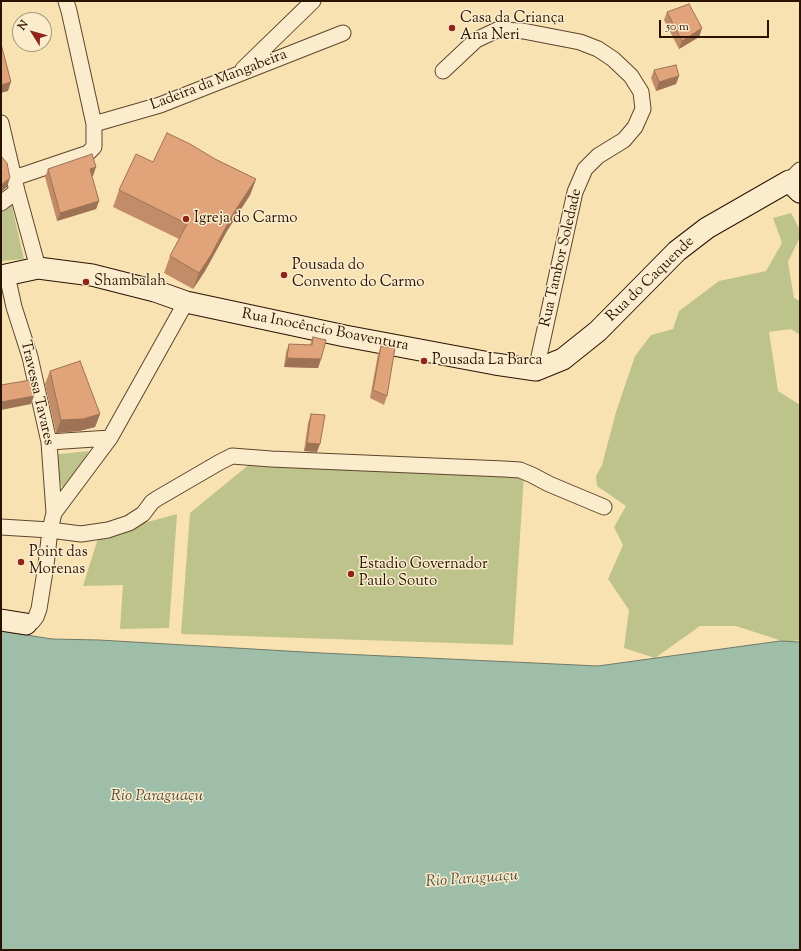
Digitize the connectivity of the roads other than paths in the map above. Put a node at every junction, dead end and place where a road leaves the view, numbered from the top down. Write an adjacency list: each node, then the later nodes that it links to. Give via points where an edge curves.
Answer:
1 (66, 1): 7 (street)
2 (313, 1): 5 (street)
3 (343, 32): 5 (street, Ladeira da Mangabeira)
4 (443, 71): 14 (street, Rua Tambor Soledade, via 476,40 497,30 523,31 580,42 598,49 613,58 631,76 641,92 643,109 635,127 624,140 598,156 585,169 575,192)
5 (238, 74): 7 (street, Ladeira da Mangabeira, via 160,105)
6 (1, 123): 9 (street)
7 (94, 124): 9 (street, via 94,147 88,153)
8 (796, 181): 14 (street, Rua do Caquende, via 707,228 689,241 598,331 563,359)
9 (16, 185): 10 (street); 11 (street)
10 (1, 203)
11 (38, 268): 12 (street); 13 (street, Rua Inocêncio Boaventura, via 92,276 155,291)
12 (4, 275): 16 (street, Travessa Tavares, via 30,358)
13 (186, 302): 14 (street, Rua Inocêncio Boaventura, via 345,336); 15 (street)
14 (536, 370)
15 (110, 438): 16 (street); 18 (street)
16 (49, 442): 18 (street, Travessa Tavares)
17 (604, 507): 20 (street, via 520,470 232,456 158,498 143,514 129,523 108,530 81,534)
18 (54, 513): 20 (street)
19 (1, 527): 20 (street)
20 (50, 530): 22 (street, via 39,609 32,622)
21 (1, 620): 22 (street)
22 (26, 624)

